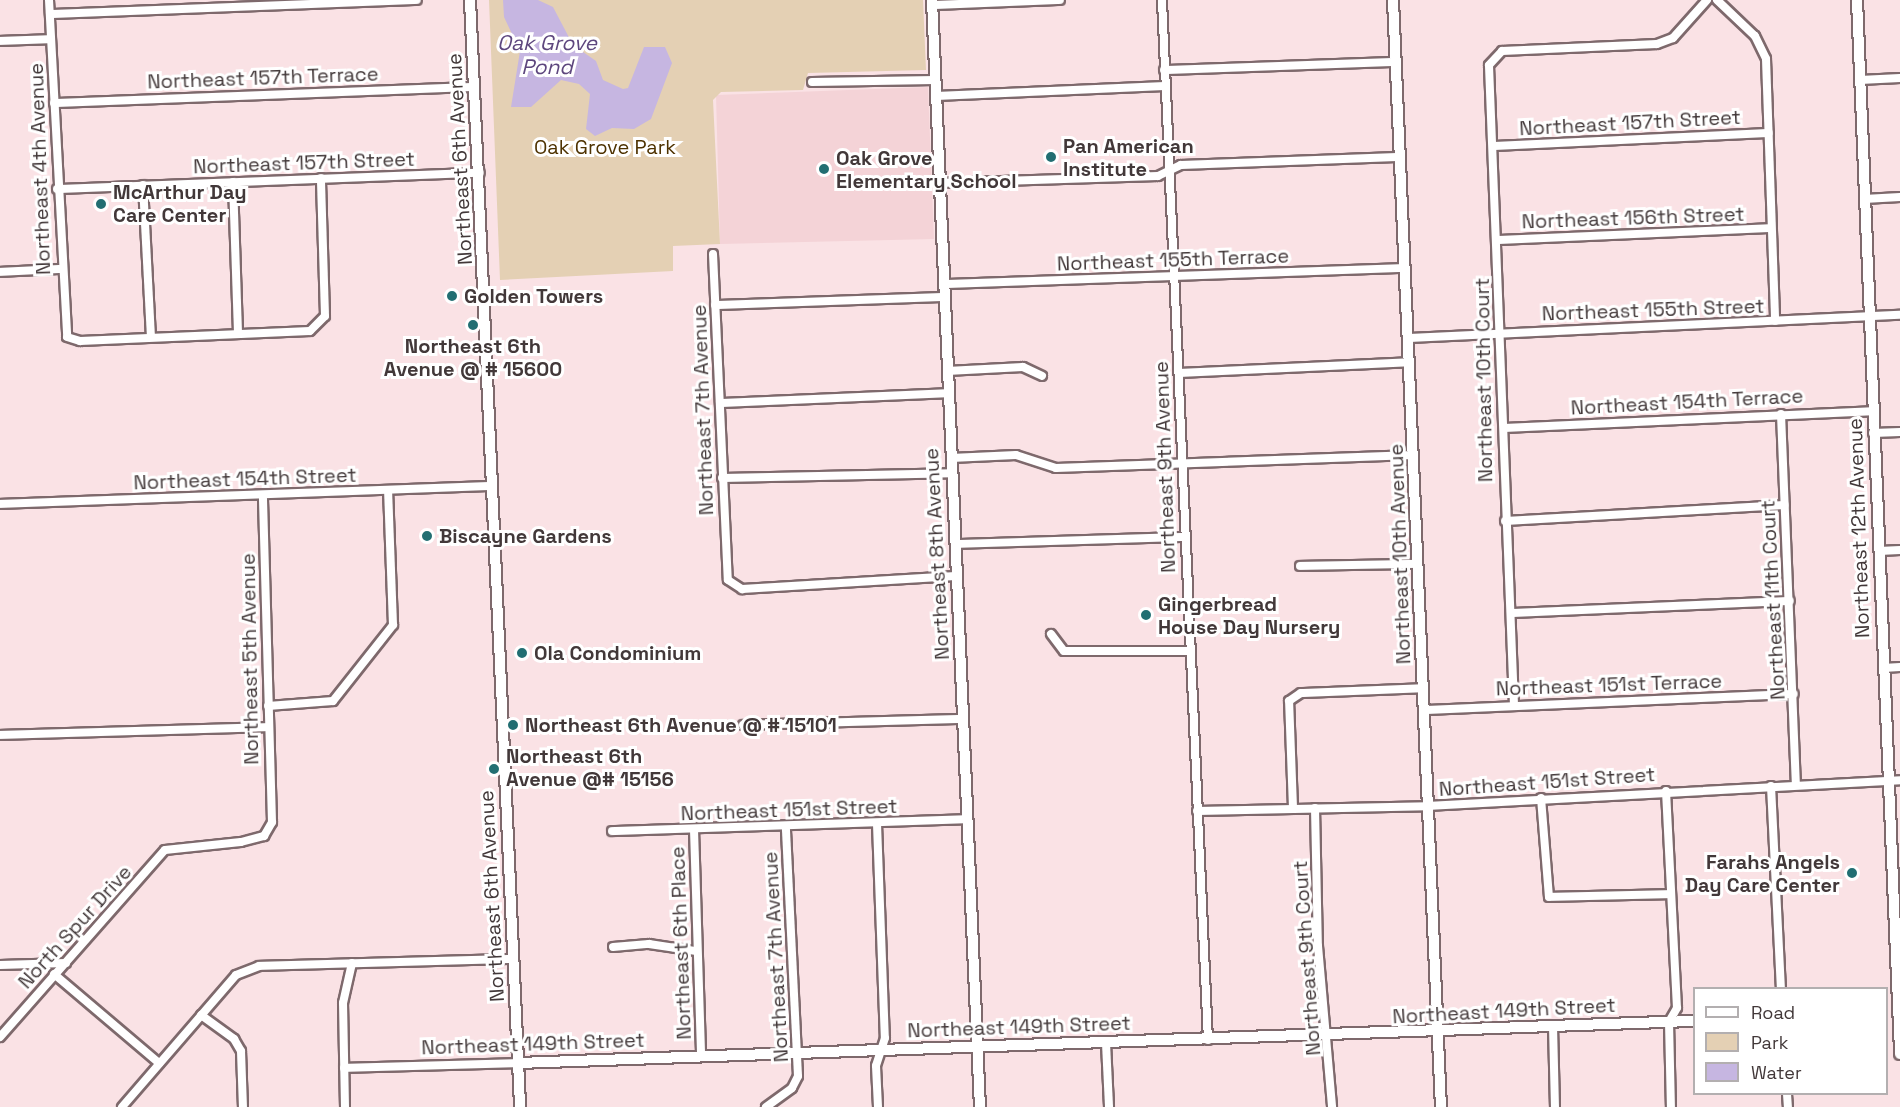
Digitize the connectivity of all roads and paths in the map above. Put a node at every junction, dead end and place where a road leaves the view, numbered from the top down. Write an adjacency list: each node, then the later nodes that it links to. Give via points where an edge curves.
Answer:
1 (49, 0): 11 (street, Northeast 4th Avenue)
2 (417, 0): 11 (street)
3 (470, 0): 21 (street, Northeast 6th Avenue)
4 (1060, 0): 10 (street)
5 (1162, 0): 15 (street, Northeast 9th Avenue)
6 (1393, 0): 14 (street, Northeast 10th Avenue)
7 (1707, 0): 25 (street, Northeast 10th Court, via 1673,38 1657,44 1494,56 1489,65)
8 (1857, 0): 18 (street, Northeast 12th Avenue)
9 (1720, 1): 24 (street, via 1763,48)
10 (932, 3): 17 (street, Northeast 8th Avenue)
11 (50, 14): 12 (street, Northeast 4th Avenue)
12 (51, 39): 13 (street); 23 (street, Northeast 4th Avenue)
13 (0, 41)
14 (1395, 62): 15 (street); 26 (street, Northeast 10th Avenue)
15 (1164, 70): 20 (street, Northeast 9th Avenue)
16 (1900, 78): 18 (street)
17 (935, 80): 19 (street); 22 (street, Northeast 8th Avenue)
18 (1860, 80): 35 (street, Northeast 12th Avenue)
19 (812, 82)
20 (1165, 86): 22 (street); 27 (street, Northeast 9th Avenue)
21 (474, 87): 23 (street, Northeast 157th Terrace); 28 (street, Northeast 6th Avenue)
22 (936, 96): 31 (street, Northeast 8th Avenue)
23 (54, 103): 33 (street, Northeast 4th Avenue)
24 (1769, 133): 25 (street, Northeast 157th Street); 36 (street)
25 (1493, 146): 37 (street, Northeast 10th Court)
26 (1397, 157): 27 (street); 39 (street, Northeast 10th Avenue)
27 (1169, 166): 31 (street, via 1158,176); 42 (street, Northeast 9th Avenue)
28 (480, 172): 29 (street, Northeast 157th Street); 69 (street, Northeast 6th Avenue)
29 (321, 178): 30 (street, Northeast 157th Street); 50 (street, via 325,316 310,331)
30 (233, 182): 32 (street, Northeast 157th Street); 50 (street)
31 (939, 183): 43 (street, Northeast 8th Avenue)
32 (143, 185): 33 (street, Northeast 157th Street); 51 (street)
33 (57, 189): 40 (street, Northeast 4th Avenue)
34 (1900, 197): 35 (street)
35 (1864, 199): 47 (street, Northeast 12th Avenue)
36 (1771, 228): 37 (street, Northeast 156th Street); 48 (street)
37 (1497, 240): 49 (street, Northeast 10th Court)
38 (714, 254): 45 (street, Northeast 7th Avenue)
39 (1402, 268): 42 (street, Northeast 155th Terrace); 52 (street, Northeast 10th Avenue)
40 (60, 269): 41 (street); 51 (street, Northeast 4th Avenue, via 67,337)
41 (0, 272)
42 (1173, 277): 43 (street, Northeast 155th Terrace); 55 (street, Northeast 9th Avenue)
43 (944, 284): 44 (street, Northeast 8th Avenue)
44 (945, 297): 45 (street); 54 (street, Northeast 8th Avenue)
45 (715, 305): 58 (street, Northeast 7th Avenue)
46 (1900, 315): 47 (street, Northeast 155th Street)
47 (1868, 316): 48 (street, Northeast 155th Street); 59 (street, Northeast 12th Avenue)
48 (1775, 321): 49 (street, Northeast 155th Street)
49 (1500, 333): 52 (street, Northeast 155th Street); 61 (street, Northeast 10th Court)
50 (238, 334): 51 (street)
51 (151, 337)
52 (1408, 338): 53 (street, Northeast 10th Avenue)
53 (1409, 362): 55 (street); 64 (street, Northeast 10th Avenue)
54 (947, 371): 56 (street, via 1023,367); 57 (street, Northeast 8th Avenue)
55 (1179, 373): 66 (street, Northeast 9th Avenue)
56 (1042, 376)
57 (948, 393): 58 (street); 65 (street, Northeast 8th Avenue)
58 (720, 403): 68 (street, Northeast 7th Avenue)
59 (1872, 411): 60 (street, Northeast 154th Terrace); 63 (street, Northeast 12th Avenue)
60 (1781, 414): 61 (street, Northeast 154th Terrace); 73 (street, Northeast 11th Court)
61 (1504, 428): 74 (street, Northeast 10th Court)
62 (1900, 432): 63 (street)
63 (1873, 433): 78 (street, Northeast 12th Avenue)
64 (1414, 455): 66 (street); 79 (street, Northeast 10th Avenue)
65 (951, 458): 66 (street, via 1017,455 1056,468); 67 (street, Northeast 8th Avenue)
66 (1182, 464): 75 (street, Northeast 9th Avenue)
67 (952, 473): 68 (street); 76 (street, Northeast 8th Avenue)
68 (722, 478): 81 (street, Northeast 7th Avenue, via 725,566 728,580 742,590)
69 (492, 486): 70 (street, Northeast 154th Street); 117 (street, Northeast 6th Avenue)
70 (388, 490): 71 (street, Northeast 154th Street); 91 (street, via 393,625 333,701)
71 (263, 496): 72 (street, Northeast 154th Street); 91 (street, Northeast 5th Avenue)
72 (0, 504)
73 (1785, 505): 74 (street); 82 (street, Northeast 11th Court)
74 (1505, 521): 83 (street, Northeast 10th Court)
75 (1185, 537): 76 (street); 85 (street, Northeast 9th Avenue)
76 (956, 544): 81 (street, Northeast 8th Avenue)
77 (1900, 550): 78 (street)
78 (1879, 551): 87 (street, Northeast 12th Avenue)
79 (1418, 564): 80 (street); 88 (street, Northeast 10th Avenue)
80 (1300, 566)
81 (956, 576): 93 (street, Northeast 8th Avenue)
82 (1790, 601): 83 (street); 89 (street, Northeast 11th Court)
83 (1511, 613): 90 (street, Northeast 10th Court)
84 (1051, 634): 85 (street, via 1064,651)
85 (1188, 651): 106 (street, Northeast 9th Avenue)
86 (1900, 667): 87 (street)
87 (1882, 668): 97 (street, Northeast 12th Avenue)
88 (1424, 688): 92 (street, Northeast 10th Avenue); 104 (street, via 1301,693 1289,701)
89 (1794, 694): 90 (street, Northeast 151st Terrace); 99 (street, Northeast 11th Court)
90 (1514, 705): 92 (street, Northeast 151st Terrace)
91 (268, 706): 95 (street, Northeast 5th Avenue)
92 (1425, 710): 103 (street, Northeast 10th Avenue)
93 (963, 719): 94 (street); 107 (street, Northeast 8th Avenue)
94 (743, 725)
95 (268, 727): 96 (street); 112 (street, Northeast 5th Avenue, via 272,822 264,836 241,842)
96 (0, 735)
97 (1886, 780): 98 (street, Northeast 151st Street); 99 (street, Northeast 151st Street); 114 (street, Northeast 12th Avenue)
98 (1900, 780)
99 (1796, 785): 100 (street, Northeast 151st Street)
100 (1771, 786): 101 (street, Northeast 151st Street); 122 (street)
101 (1666, 791): 102 (street, Northeast 151st Street); 113 (street)
102 (1541, 798): 103 (street, Northeast 151st Street); 113 (street, via 1550,897)
103 (1427, 806): 105 (street, Northeast 151st Street); 128 (street, Northeast 10th Avenue)
104 (1293, 808): 105 (street, Northeast 151st Street); 106 (street, Northeast 151st Street)
105 (1315, 808): 129 (street, Northeast 9th Court, via 1318,946)
106 (1197, 811): 131 (street, Northeast 9th Avenue)
107 (968, 819): 108 (street, Northeast 151st Street); 133 (street, Northeast 8th Avenue)
108 (877, 824): 109 (street, Northeast 151st Street); 134 (street)
109 (786, 827): 110 (street, Northeast 151st Street); 135 (street, Northeast 7th Avenue)
110 (694, 829): 111 (street, Northeast 151st Street); 116 (street, Northeast 6th Place)
111 (612, 831)
112 (178, 845): 118 (street, North Spur Drive, via 165,850)
113 (1671, 894): 126 (street, via 1677,1008)
114 (1896, 898): 123 (street, Northeast 12th Avenue)
115 (613, 947): 116 (street, via 649,944)
116 (696, 951): 137 (street, Northeast 6th Place)
117 (513, 959): 119 (street); 139 (street, Northeast 6th Avenue)
118 (66, 963): 120 (street); 121 (street, North Spur Drive)
119 (352, 963): 124 (street, via 259,966 236,975); 140 (street, via 343,1003)
120 (0, 965)
121 (54, 974): 130 (street, North Spur Drive); 138 (street)
122 (1781, 987)
123 (1895, 1013): 136 (street, Northeast 12th Avenue)
124 (201, 1015): 138 (street); 142 (street, via 234,1039 241,1051)
125 (1693, 1021): 126 (street, Northeast 149th Street)
126 (1669, 1022): 127 (street, Northeast 149th Street); 152 (street)
127 (1553, 1026): 128 (street, Northeast 149th Street); 151 (street)
128 (1438, 1032): 129 (street, Northeast 149th Street); 150 (street, Northeast 10th Avenue)
129 (1328, 1036): 131 (street, Northeast 149th Street); 149 (street, Northeast 9th Court)
130 (0, 1038)
131 (1208, 1040): 132 (street, Northeast 149th Street)
132 (1106, 1043): 133 (street, Northeast 149th Street); 148 (street)
133 (978, 1048): 134 (street, Northeast 149th Street); 147 (street, Northeast 8th Avenue)
134 (883, 1049): 135 (street, Northeast 149th Street); 146 (street, via 876,1066)
135 (796, 1054): 137 (street, Northeast 149th Street); 145 (street, Northeast 7th Avenue, via 792,1088)
136 (1900, 1054)
137 (701, 1056): 139 (street, Northeast 149th Street)
138 (159, 1063): 141 (street)
139 (518, 1063): 140 (street, Northeast 149th Street); 144 (street, Northeast 6th Avenue)
140 (344, 1068): 143 (street)
141 (122, 1107)
142 (243, 1107)
143 (345, 1107)
144 (520, 1107)
145 (766, 1107)
146 (878, 1107)
147 (980, 1107)
148 (1109, 1107)
149 (1332, 1107)
150 (1441, 1107)
151 (1556, 1107)
152 (1671, 1107)

